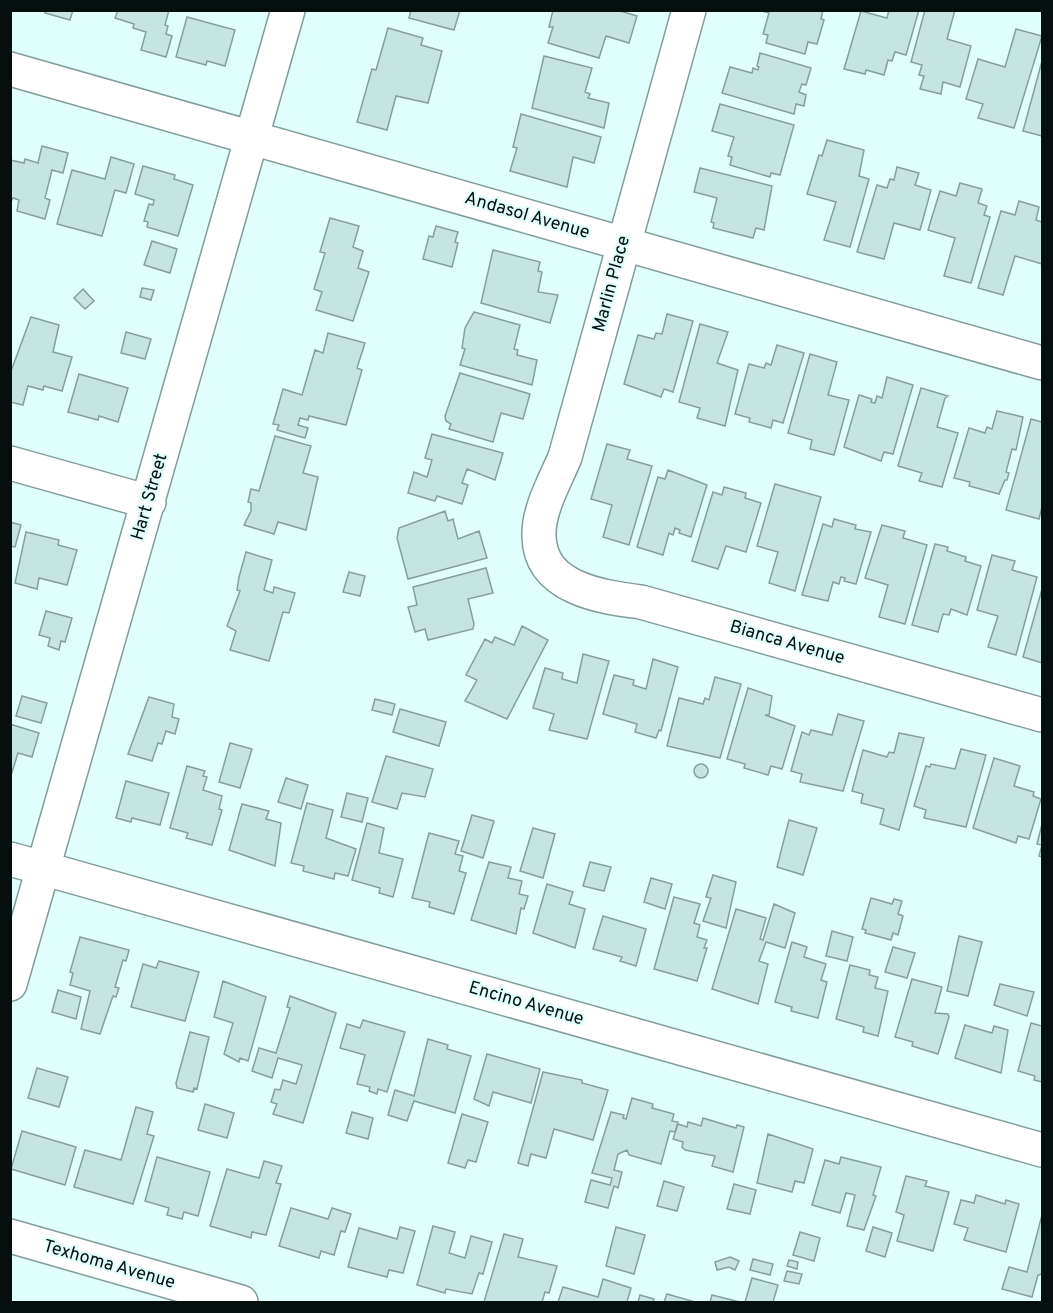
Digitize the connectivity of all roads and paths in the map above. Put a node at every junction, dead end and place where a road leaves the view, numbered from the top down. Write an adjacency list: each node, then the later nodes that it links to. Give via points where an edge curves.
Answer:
1 (288, 10): 4 (street, Hart Street)
2 (689, 10): 5 (street, Marlin Place)
3 (10, 69): 4 (street, Andasol Avenue)
4 (252, 137): 5 (street, Andasol Avenue); 8 (street, Hart Street)
5 (623, 243): 6 (street, Andasol Avenue); 9 (street, Marlin Place, via 565,457 544,510 539,536)
6 (1042, 363)
7 (10, 463): 8 (street)
8 (149, 502): 12 (street, Hart Street)
9 (544, 556): 10 (street, Bianca Avenue, via 555,576 578,589 641,602)
10 (1042, 715)
11 (10, 859): 12 (street, Encino Avenue)
12 (43, 868): 13 (street, Hart Street); 14 (street, Encino Avenue)
13 (10, 984)
14 (1042, 1150)
15 (10, 1236): 16 (street, Texhoma Avenue)
16 (241, 1302)

